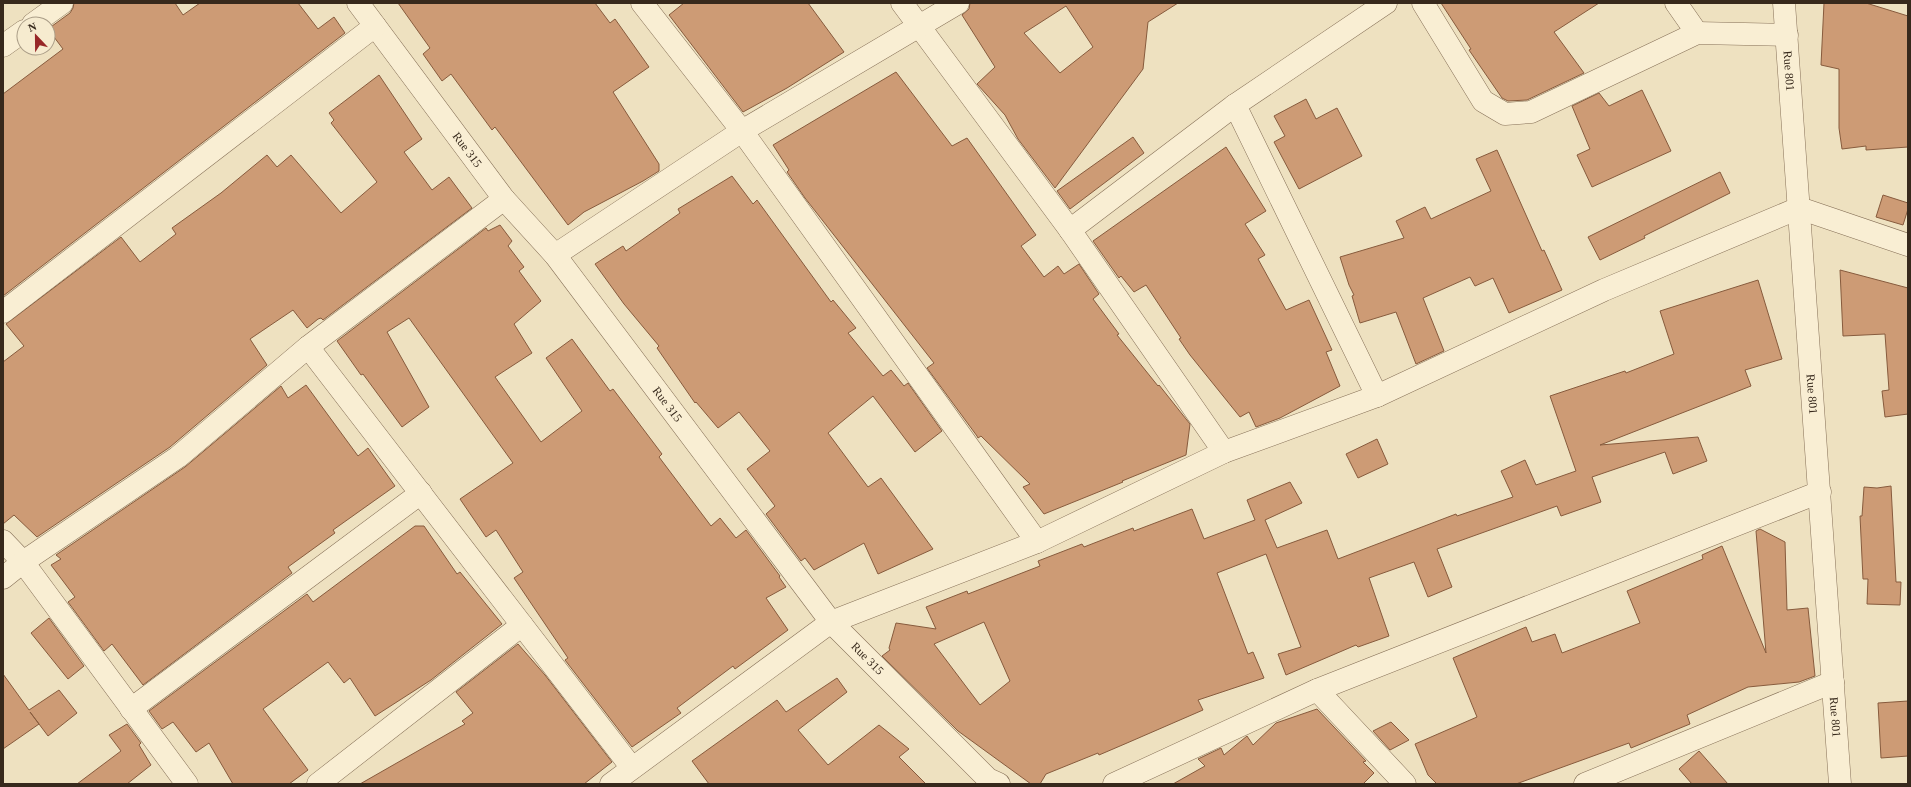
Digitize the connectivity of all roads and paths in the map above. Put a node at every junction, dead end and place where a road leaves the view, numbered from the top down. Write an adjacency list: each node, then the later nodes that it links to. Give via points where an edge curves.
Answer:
1 (62, 3): 10 (street)
2 (358, 3): 11 (street, Rue 315)
3 (642, 3): 18 (street)
4 (902, 3): 12 (street)
5 (958, 3): 12 (street)
6 (1386, 3): 17 (street)
7 (1423, 3): 13 (street, via 1483,101 1505,114 1531,112)
8 (1676, 3): 13 (street)
9 (1784, 3): 14 (street, Rue 801)
10 (44, 16)
11 (375, 26): 19 (street, Rue 315); 24 (street)
12 (919, 26): 18 (street); 21 (street)
13 (1697, 33): 14 (street)
14 (1787, 35): 20 (street, Rue 801)
15 (16, 37): 16 (street)
16 (3, 46)
17 (1235, 105): 21 (street); 26 (street)
18 (742, 131): 23 (street); 31 (street)
19 (504, 199): 23 (street, Rue 315); 25 (street)
20 (1799, 208): 22 (street); 26 (street, via 1604,290); 28 (street, Rue 801)
21 (1070, 230): 27 (street)
22 (1908, 245)
23 (555, 255): 34 (street, Rue 315)
24 (3, 312)
25 (308, 347): 29 (street); 32 (street, via 178,457)
26 (1377, 396): 27 (street)
27 (1224, 452): 31 (street)
28 (1820, 492): 36 (street, Rue 801); 37 (street)
29 (421, 493): 35 (street); 38 (street)
30 (3, 542): 32 (street)
31 (1037, 542): 34 (street)
32 (22, 562): 33 (street); 38 (street)
33 (3, 578)
34 (830, 622): 39 (street); 40 (street, Rue 315)
35 (522, 625): 39 (street); 42 (street)
36 (1833, 682): 46 (street); 47 (street, Rue 801)
37 (1317, 690): 44 (street); 45 (street)
38 (131, 709): 41 (street)
39 (632, 768): 43 (street)
40 (989, 782)
41 (187, 784)
42 (318, 784)
43 (611, 784)
44 (1114, 784)
45 (1405, 784)
46 (1585, 784)
47 (1840, 784)

